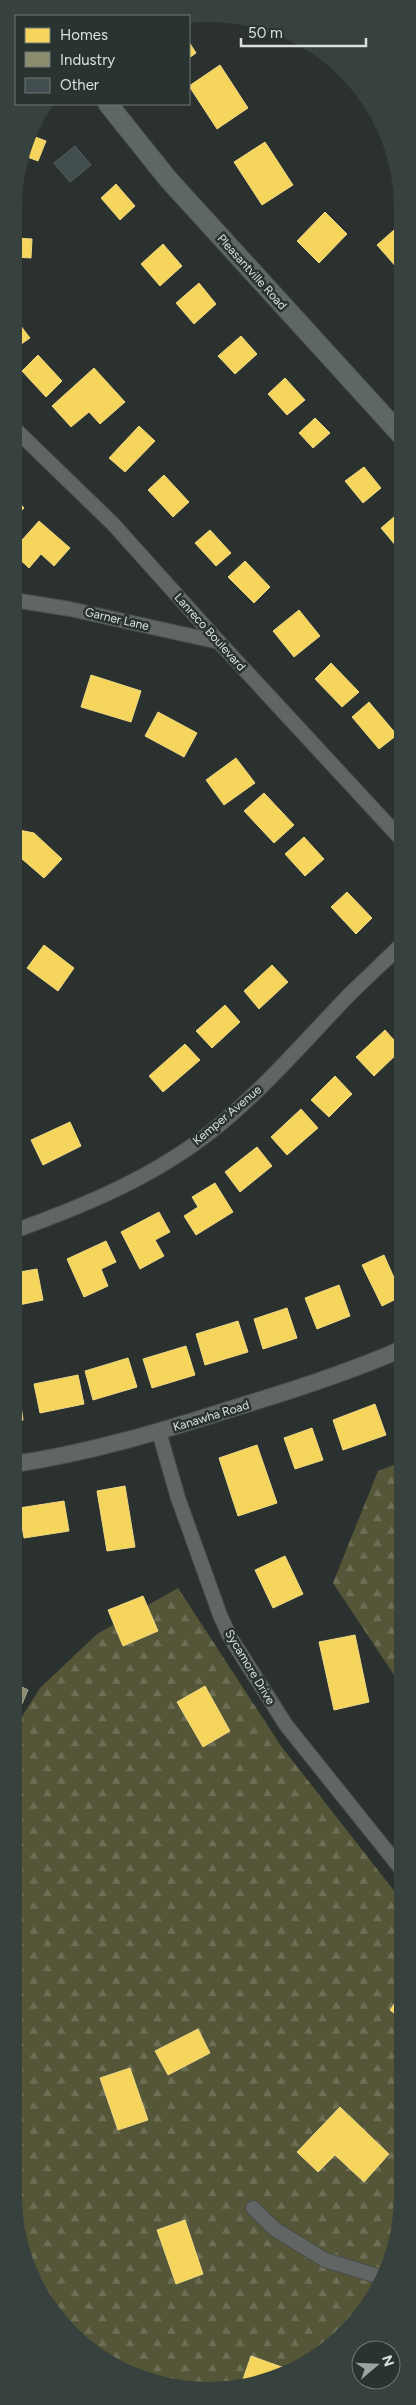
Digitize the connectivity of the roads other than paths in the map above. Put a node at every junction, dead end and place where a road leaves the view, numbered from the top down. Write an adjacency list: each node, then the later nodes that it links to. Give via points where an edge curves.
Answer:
1 (109, 105): 2 (main road, Pleasantville Road, via 168,179)
2 (394, 427)
3 (22, 436): 5 (street, Lanreco Boulevard, via 113,524)
4 (22, 601): 5 (street, Garner Lane)
5 (219, 642): 6 (street, Lanreco Boulevard)
6 (394, 831)
7 (394, 952): 8 (street, Kemper Avenue, via 281,1069 212,1131 148,1173 103,1196)
8 (22, 1228)
9 (394, 1352): 10 (street, Kanawha Road, via 330,1377)
10 (159, 1432): 11 (street, Kanawha Road); 12 (street, Sycamore Drive, via 178,1498 230,1637 286,1725)
11 (22, 1462)
12 (394, 1860)
13 (253, 2208): 14 (street, via 276,2230 325,2260)
14 (376, 2275)

